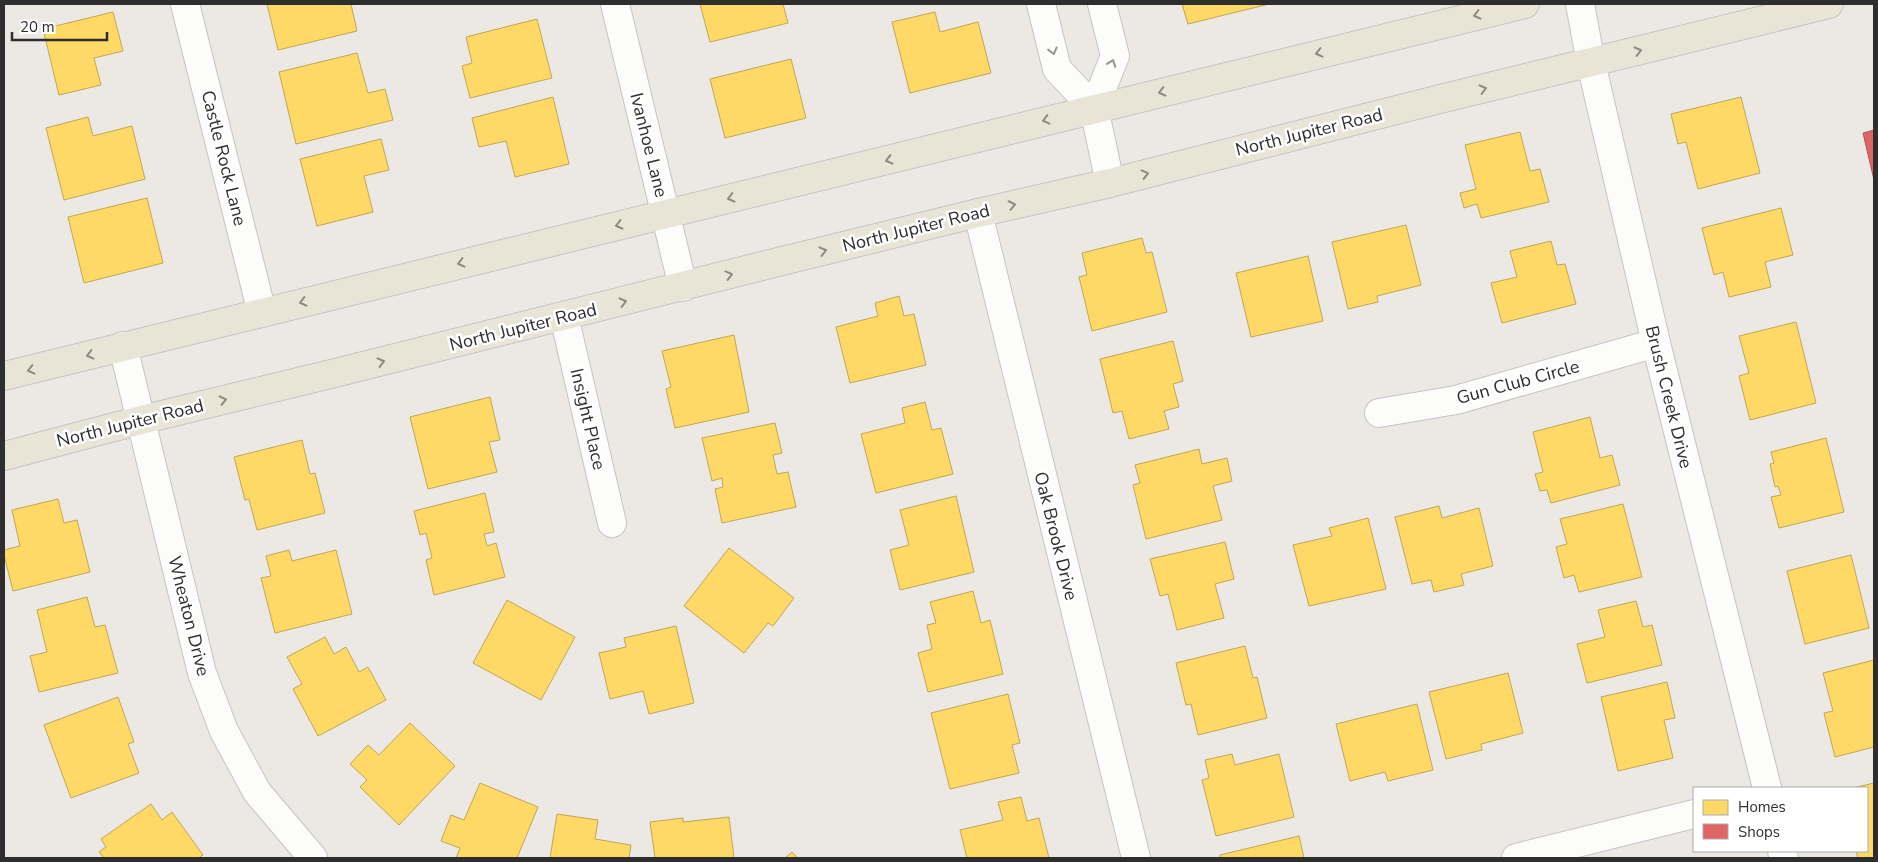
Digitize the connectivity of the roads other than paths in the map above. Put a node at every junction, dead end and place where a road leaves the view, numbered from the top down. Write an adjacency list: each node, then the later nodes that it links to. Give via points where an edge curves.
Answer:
1 (185, 4): 14 (street, Castle Rock Lane)
2 (615, 4): 12 (street, Ivanhoe Lane)
3 (1041, 4): 9 (street, one-way to 9, via 1057,69)
4 (1102, 4): 9 (street, one-way to 4, via 1115,56)
5 (1525, 4): 9 (main road, one-way to 9)
6 (1580, 4): 8 (street, Brush Creek Drive)
7 (1829, 4): 8 (main road, North Jupiter Road, one-way to 7)
8 (1591, 63): 10 (main road, North Jupiter Road, one-way to 8); 16 (street, Brush Creek Drive)
9 (1094, 108): 10 (street); 12 (main road, one-way to 12)
10 (1110, 184): 11 (main road, North Jupiter Road, one-way to 10)
11 (978, 213): 13 (main road, North Jupiter Road, one-way to 11); 26 (street, Oak Brook Drive)
12 (666, 214): 13 (street, Ivanhoe Lane); 14 (main road, one-way to 14)
13 (683, 287): 15 (main road, North Jupiter Road, one-way to 13)
14 (262, 313): 17 (main road)
15 (564, 316): 20 (main road, North Jupiter Road, one-way to 15); 22 (street, Insight Place)
16 (1656, 343): 19 (street, Gun Club Circle, via 1456,400); 23 (street, Brush Creek Drive)
17 (123, 346): 18 (main road, one-way to 18); 20 (street, Wheaton Drive)
18 (4, 376)
19 (1379, 413)
20 (142, 420): 21 (main road, North Jupiter Road); 25 (street, Wheaton Drive, via 202,673 224,731 257,792)
21 (4, 456)
22 (612, 523)
23 (1767, 787)
24 (1693, 814): 27 (street)
25 (313, 858)
26 (1136, 858)
27 (1516, 858)

